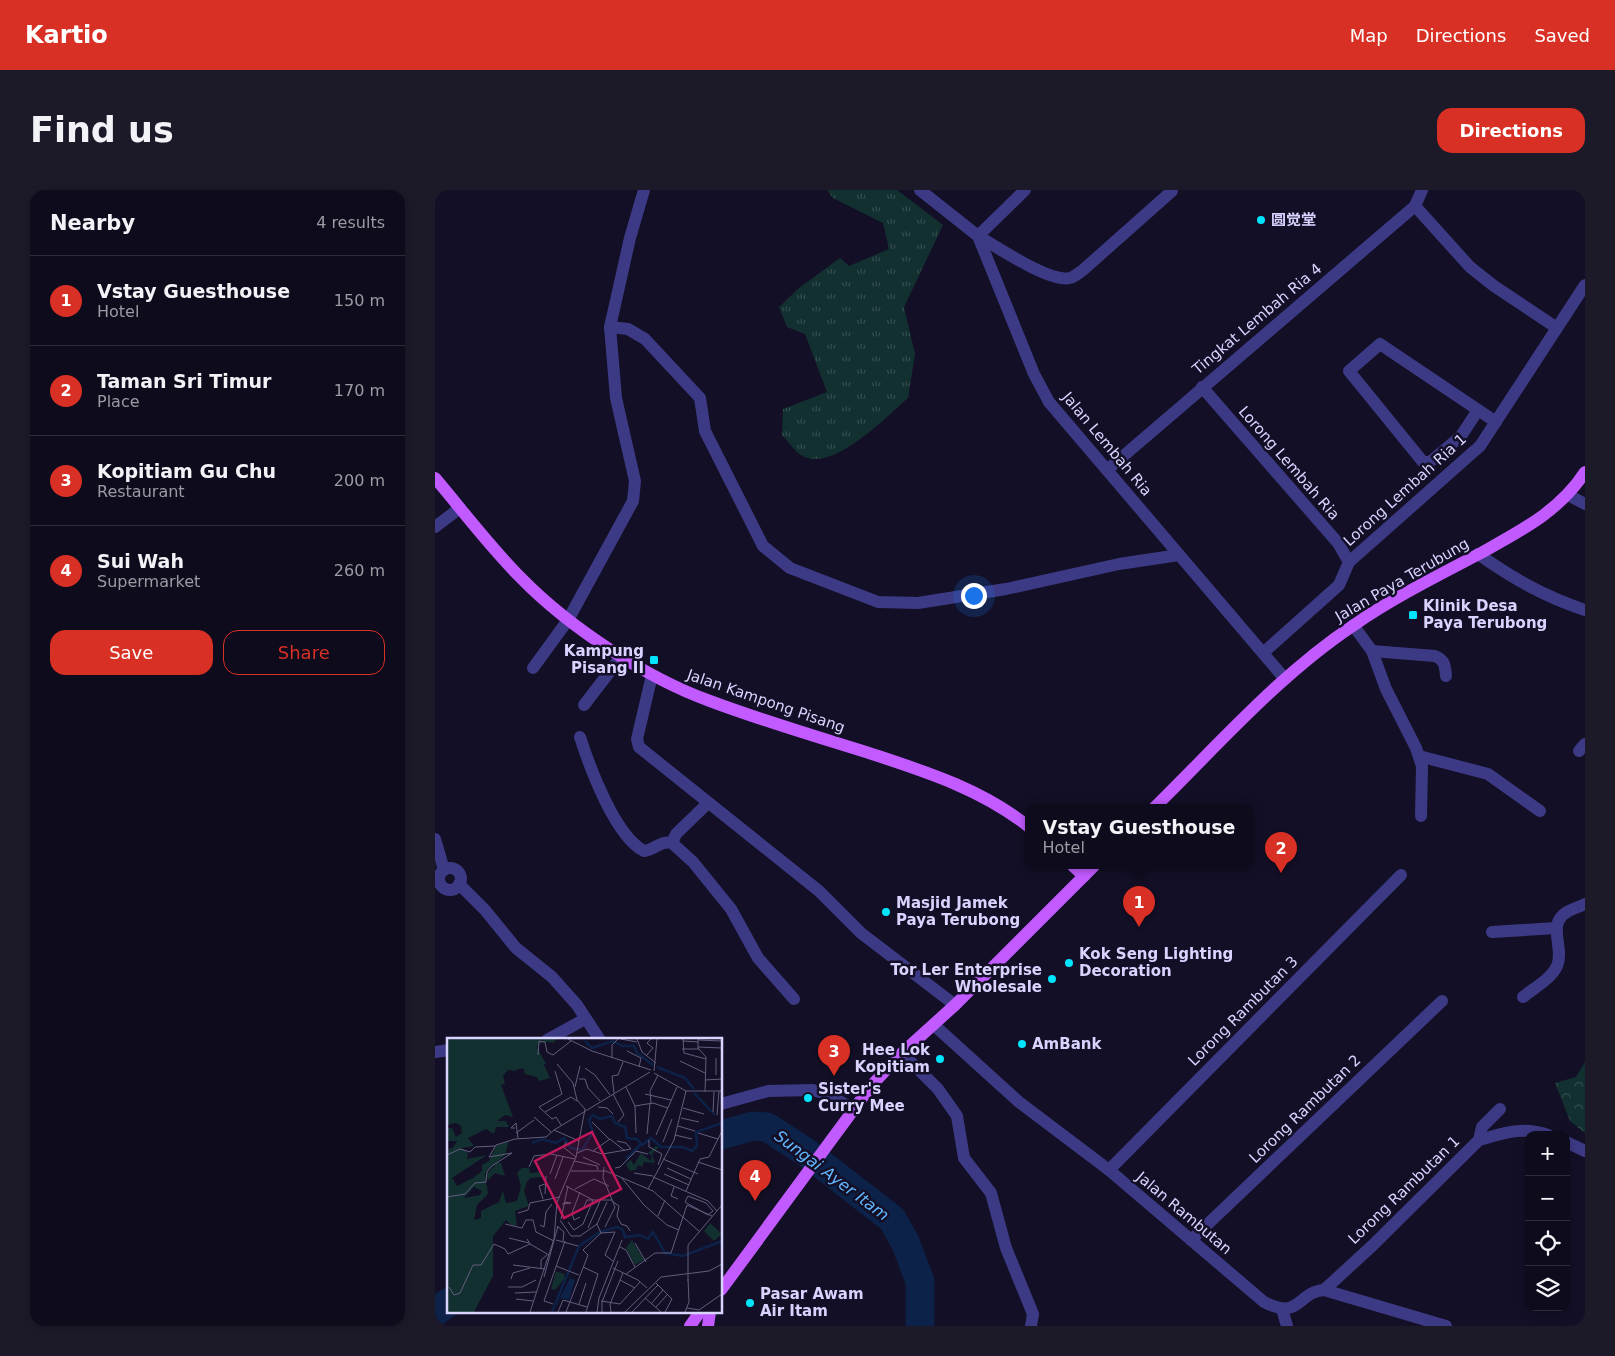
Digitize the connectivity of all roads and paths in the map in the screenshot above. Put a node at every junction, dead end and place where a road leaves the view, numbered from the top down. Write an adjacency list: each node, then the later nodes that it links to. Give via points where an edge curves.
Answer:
1 (644, 190): 9 (street)
2 (921, 190): 7 (street, Jalan Lembah Ria)
3 (1025, 190): 7 (street)
4 (1422, 190): 6 (street, Tingkat Lembah Ria 4)
5 (1172, 191): 7 (street, via 1071,278 1060,279 1043,272)
6 (1415, 206): 10 (street, via 1470,267); 11 (street, Tingkat Lembah Ria 4)
7 (978, 236): 14 (street, Jalan Lembah Ria, via 1049,402)
8 (1585, 284): 10 (street, Lorong Lembah Ria 1)
9 (610, 327): 22 (street, via 628,329 645,339 700,398 705,431 763,546 790,568 878,602 918,603 1006,589 1119,564); 25 (street, via 615,398 635,481 633,502)
10 (1557, 328): 13 (street, Lorong Lembah Ria 1)
11 (1201, 387): 14 (street, Tingkat Lembah Ria 4); 23 (street, Lorong Lembah Ria, via 1338,543)
12 (1478, 410): 12 (street, via 1461,436 1430,462 1423,462 1349,371 1380,344); 13 (street)
13 (1496, 422): 23 (street, Lorong Lembah Ria 1, via 1475,451)
14 (1107, 470): 22 (street, Jalan Lembah Ria)
15 (1585, 472): 17 (main road, Jalan Paya Terubung)
16 (435, 478): 19 (main road, Jalan Kampong Pisang)
17 (1568, 495): 18 (street); 21 (main road, Jalan Paya Terubung, via 1530,527)
18 (1585, 504)
19 (460, 508): 20 (street); 25 (main road, Jalan Kampong Pisang, via 520,577)
20 (435, 528)
21 (1478, 554): 24 (street, via 1523,585); 26 (main road, Jalan Paya Terubung)
22 (1179, 556): 28 (street, Jalan Lembah Ria)
23 (1349, 562): 28 (street, Lorong Lembah Ria 1, via 1339,586)
24 (1585, 610)
25 (568, 620): 29 (main road, Jalan Kampong Pisang); 30 (street)
26 (1353, 625): 27 (street); 33 (main road, Jalan Paya Terubung)
27 (1373, 651): 32 (street, via 1435,656 1445,664); 36 (street, via 1386,690)
28 (1263, 653): 33 (street, Jalan Lembah Ria)
29 (621, 657): 31 (main road, Jalan Kampong Pisang); 34 (street)
30 (533, 668)
31 (652, 675): 37 (street, via 637,739 639,747); 41 (main road, Jalan Kampong Pisang, via 709,701 941,777 996,805)
32 (1446, 676)
33 (1285, 679): 38 (main road, Jalan Paya Terubung)
34 (584, 705)
35 (580, 737): 43 (street, via 592,773 611,812 638,847 644,851)
36 (1419, 756): 39 (street, via 1488,774); 40 (street, via 1423,785)
37 (708, 803): 43 (street, via 676,834); 57 (street, via 819,891 861,932)
38 (1158, 804)
39 (1540, 811)
40 (1421, 816)
41 (1025, 824)
42 (435, 839): 46 (street)
43 (672, 843): 55 (street, via 693,862 731,909 758,958)
44 (1076, 869): 48 (main road)
45 (1091, 869): 48 (main road)
46 (444, 870): 49 (street, via 456,870 461,876); 50 (street)
47 (1401, 875): 70 (street, Lorong Rambutan 3)
48 (1084, 876): 57 (main road)
49 (459, 884): 50 (street, via 449,890); 58 (street, via 516,948 552,977)
50 (437, 885)
51 (1585, 904): 52 (street, via 1566,912)
52 (1557, 928): 53 (street); 54 (street, via 1560,959 1557,968)
53 (1492, 932)
54 (1523, 997)
55 (794, 999)
56 (1442, 1001): 71 (street, Lorong Rambutan 2)
57 (955, 1005): 59 (main road)
58 (585, 1018): 60 (street); 61 (street)
59 (934, 1025): 62 (main road); 70 (street, Jalan Rambutan, via 1019,1102)
60 (550, 1038)
61 (599, 1038)
62 (902, 1053): 64 (main road); 77 (street, via 938,1089 957,1116 964,1158 991,1192 1006,1248 1033,1314)
63 (723, 1103): 64 (street, via 768,1090 813,1090)
64 (854, 1109): 72 (main road)
65 (1500, 1109): 67 (street, Lorong Rambutan 1, via 1482,1128)
66 (1538, 1131): 67 (street, via 1509,1132)
67 (1479, 1140): 73 (street, Lorong Rambutan 1)
68 (1570, 1144): 69 (street)
69 (1585, 1151)
70 (1109, 1170): 71 (street, Jalan Rambutan)
71 (1191, 1240): 74 (street, Jalan Rambutan, via 1263,1302)
72 (723, 1286)
73 (1324, 1290): 74 (street, via 1315,1292 1295,1307); 79 (street)
74 (1282, 1309): 78 (street)
75 (699, 1314): 76 (main road)
76 (690, 1326)
77 (1031, 1326)
78 (1287, 1326)
79 (1446, 1326)

